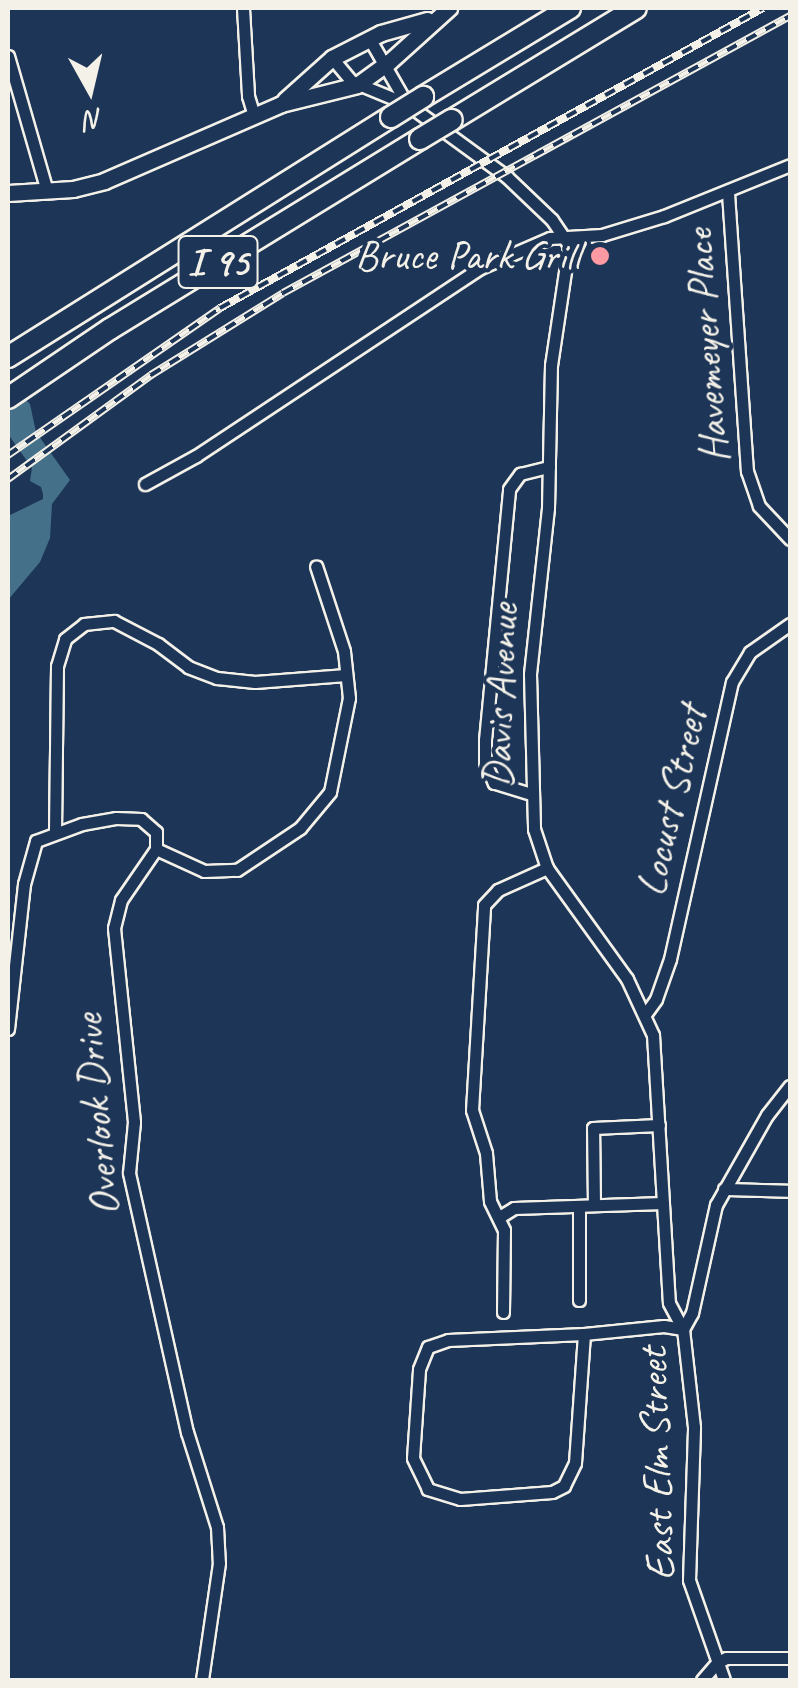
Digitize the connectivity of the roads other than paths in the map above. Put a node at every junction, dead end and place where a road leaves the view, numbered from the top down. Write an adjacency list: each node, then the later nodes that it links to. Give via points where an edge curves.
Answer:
1 (243, 8): 13 (street)
2 (449, 8): 5 (main road)
3 (570, 8): 12 (highway, I 95)
4 (636, 8): 20 (highway, I 95, bridge, via 145,306)
5 (431, 19): 6 (main road); 9 (main road)
6 (369, 38): 8 (main road); 9 (street)
7 (8, 56): 16 (street)
8 (332, 58): 10 (street); 11 (main road)
9 (384, 66): 10 (main road); 12 (street)
10 (357, 84): 11 (main road); 12 (street)
11 (281, 104): 13 (main road)
12 (407, 106): 18 (street, via 508,177); 19 (highway, I 95)
13 (254, 116): 16 (main road, via 104,181)
14 (790, 165): 17 (street)
15 (12, 191): 16 (main road)
16 (47, 191)
17 (728, 193): 18 (street, via 602,235); 23 (street, Havemeyer Place, via 747,471 759,506)
18 (566, 237): 21 (street, Davis Avenue, via 570,256 550,365); 22 (street, via 512,253 456,281)
19 (8, 357)
20 (13, 394)
21 (549, 467): 27 (street, Davis Avenue, via 530,674); 27 (street, via 520,474 509,488 485,740 494,783)
22 (145, 484)
23 (790, 539)
24 (316, 566): 26 (street)
25 (790, 624): 31 (street, Locust Street, via 750,652 732,682 670,959)
26 (346, 676): 28 (street, via 216,678 114,621 84,624 65,639 57,666); 29 (street, via 348,714 330,792 300,828 223,873)
27 (531, 794): 30 (street, Davis Avenue)
28 (54, 831): 29 (street, via 130,817 156,832); 32 (street, via 30,852)
29 (156, 848): 47 (street, Overlook Drive, via 121,900 114,948 132,1092 131,1192 190,1446 217,1527)
30 (548, 868): 31 (street, Davis Avenue); 40 (street, via 498,890 484,905 472,1110 486,1152 490,1200)
31 (646, 1013): 34 (street, Davis Avenue, via 655,1047)
32 (8, 1029)
33 (790, 1086): 35 (street, East Elm Street)
34 (658, 1125): 37 (street, Davis Avenue); 38 (street, via 593,1128)
35 (724, 1189): 36 (street); 43 (street, East Elm Street)
36 (790, 1192)
37 (663, 1203): 38 (street); 43 (street, Davis Avenue, via 671,1313)
38 (594, 1205): 39 (street)
39 (580, 1206): 40 (street, via 514,1208); 41 (street)
40 (501, 1216): 42 (street)
41 (579, 1300)
42 (503, 1312)
43 (683, 1329): 44 (street); 46 (street, East Elm Street, via 694,1416 689,1580)
44 (584, 1334): 44 (street, via 448,1340 428,1348 419,1369 413,1458 428,1489 460,1498 564,1486 574,1472)
45 (790, 1658): 46 (street)
46 (716, 1662): 48 (street); 49 (street, East Elm Street)
47 (202, 1680)
48 (702, 1680)
49 (724, 1680)

